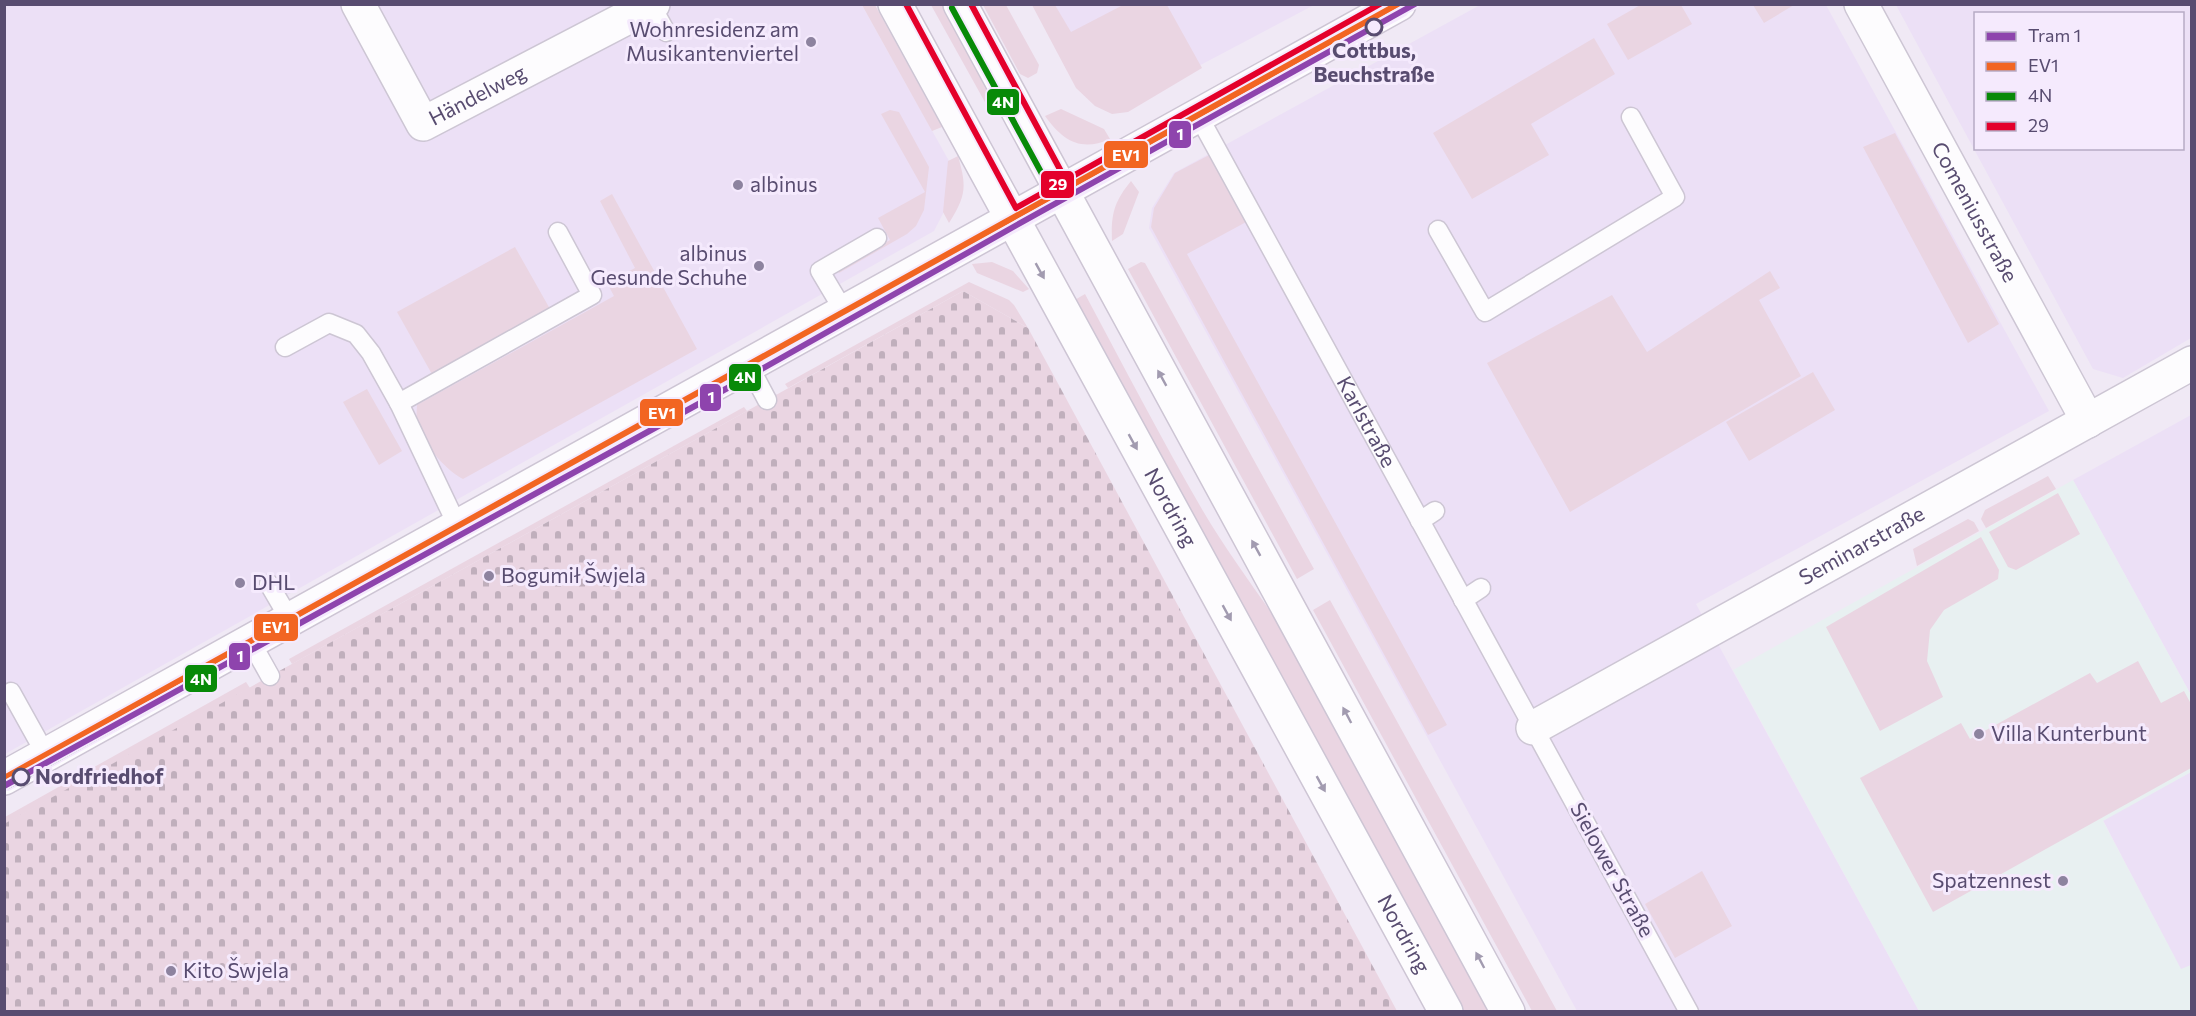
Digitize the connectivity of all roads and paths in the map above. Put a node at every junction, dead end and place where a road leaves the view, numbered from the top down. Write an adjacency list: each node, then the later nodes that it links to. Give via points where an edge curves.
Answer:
1 (358, 4): 6 (street, Händelweg, via 423,124)
2 (895, 4): 10 (street, Nordring)
3 (960, 4): 9 (street)
4 (1399, 4): 7 (street)
5 (1861, 4): 20 (street, Comeniusstraße)
6 (657, 14)
7 (1198, 115): 9 (street); 24 (lane, Karlstraße, via 1428,516)
8 (1631, 117): 11 (lane, via 1674,197 1485,312)
9 (1062, 192): 10 (street); 34 (street, one-way to 9)
10 (1012, 220): 14 (street); 33 (street, Nordring, one-way to 33)
11 (1438, 230)
12 (558, 232): 19 (lane, via 592,295)
13 (878, 238): 14 (lane, via 820,271)
14 (845, 313): 17 (street)
15 (285, 347): 19 (lane, via 329,323 356,334)
16 (2192, 363): 20 (street, Seminarstraße)
17 (749, 366): 18 (lane); 21 (street)
18 (767, 400)
19 (399, 403): 21 (lane)
20 (2088, 421): 29 (street, Seminarstraße)
21 (458, 527): 25 (street)
22 (269, 584): 25 (lane)
23 (1481, 588): 24 (lane)
24 (1463, 600): 29 (lane, Karlstraße, via 1508,666)
25 (290, 620): 26 (street)
26 (251, 642): 27 (lane); 30 (street)
27 (270, 676)
28 (11, 692): 30 (lane)
29 (1533, 728): 32 (lane, Sielower Straße)
30 (46, 755): 31 (street)
31 (4, 778)
32 (1690, 1009)
33 (1446, 1011)
34 (1508, 1011)

